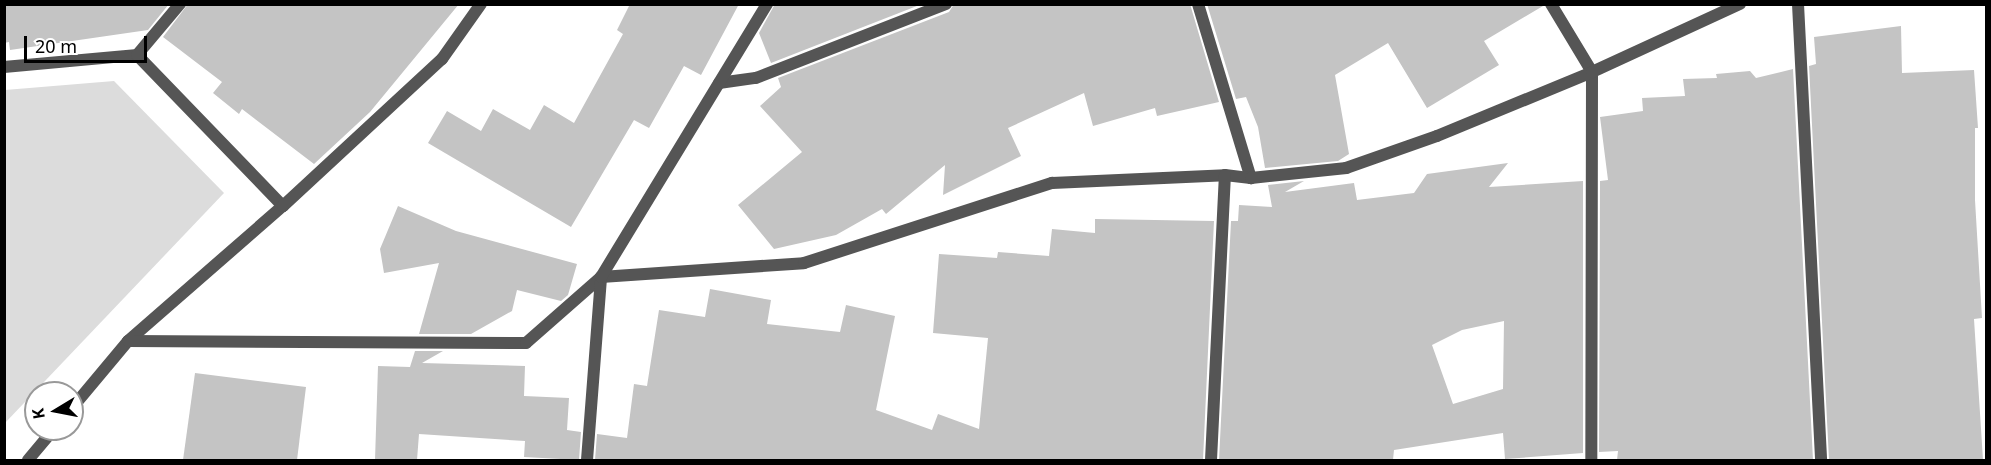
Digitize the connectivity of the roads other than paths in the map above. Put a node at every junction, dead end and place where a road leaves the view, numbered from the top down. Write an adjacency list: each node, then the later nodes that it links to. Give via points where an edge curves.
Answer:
1 (180, 4): 9 (street)
2 (481, 4): 15 (street, via 442,59)
3 (767, 4): 12 (street)
4 (946, 4): 12 (street, via 756,78)
5 (1198, 4): 14 (street)
6 (1551, 4): 11 (street)
7 (1740, 4): 11 (street)
8 (1798, 4): 24 (street)
9 (137, 55): 10 (street); 15 (street)
10 (4, 67)
11 (1592, 72): 14 (street, via 1437,136 1346,168); 23 (street)
12 (719, 83): 16 (street)
13 (1225, 175): 14 (street); 16 (street, via 1052,183 804,263); 22 (street)
14 (1251, 178)
15 (283, 206): 17 (street)
16 (601, 277): 17 (street, via 526,343); 21 (street)
17 (128, 341): 18 (street)
18 (84, 394)
19 (44, 441): 20 (street)
20 (28, 460)
21 (588, 460)
22 (1211, 460)
23 (1591, 460)
24 (1821, 460)

